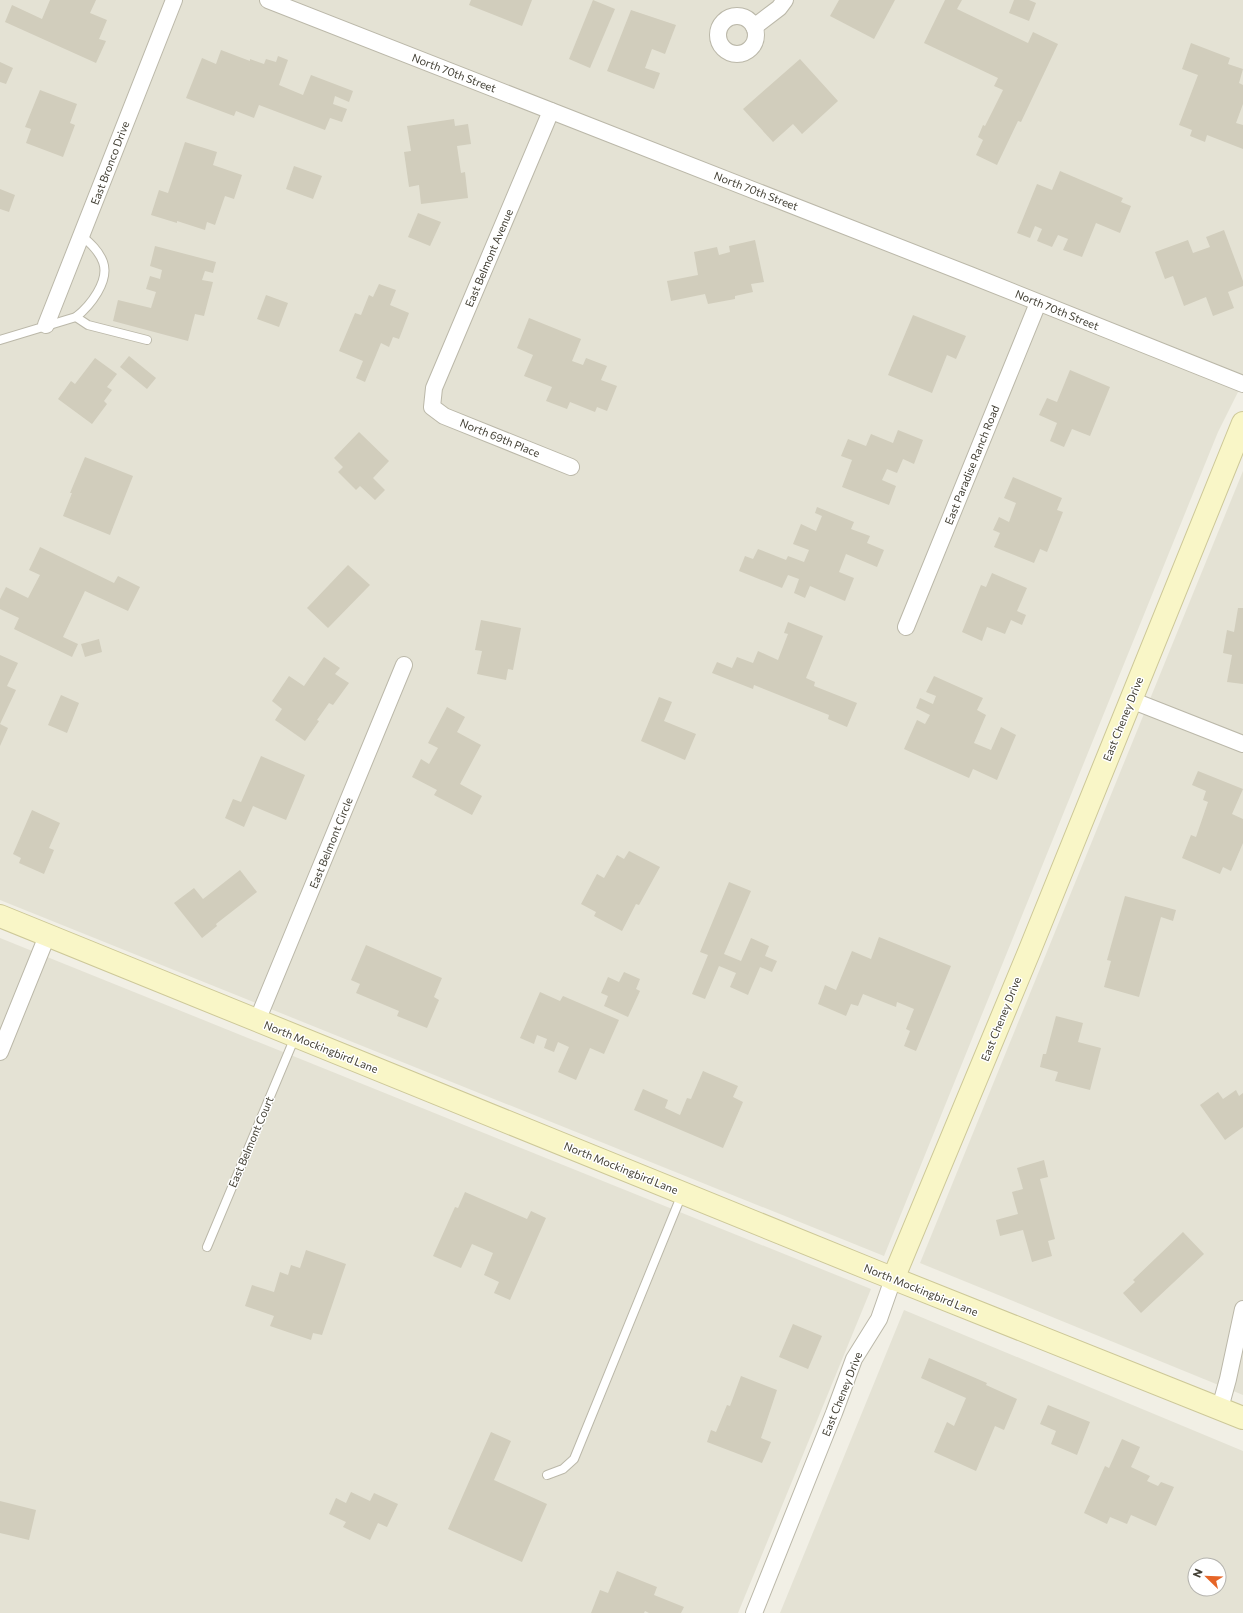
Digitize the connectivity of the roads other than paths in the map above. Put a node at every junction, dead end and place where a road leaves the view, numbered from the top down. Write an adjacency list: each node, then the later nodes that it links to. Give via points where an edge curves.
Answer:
1 (174, 0): 6 (street, East Bronco Drive)
2 (268, 0): 5 (street, North 70th Street)
3 (785, 0): 4 (street, via 779,8)
4 (754, 27)
5 (551, 111): 7 (street, North 70th Street); 13 (street, East Belmont Avenue, via 434,388)
6 (82, 236): 8 (lane, via 97,251 105,271 97,293 86,309); 9 (street, East Bronco Drive)
7 (1038, 303): 12 (street, North 70th Street); 16 (street, East Paradise Ranch Road)
8 (76, 317): 9 (lane); 11 (lane, via 88,325)
9 (46, 325): 10 (lane)
10 (0, 340)
11 (148, 340)
12 (1243, 384)
13 (432, 407): 15 (street, North 69th Place, via 444,416)
14 (1243, 423): 18 (street, East Cheney Drive)
15 (570, 467)
16 (906, 627)
17 (404, 665): 22 (street, East Belmont Circle)
18 (1131, 700): 19 (street); 27 (street, East Cheney Drive)
19 (1243, 744)
20 (0, 916): 21 (street, North Mockingbird Lane)
21 (47, 936): 22 (street, North Mockingbird Lane); 24 (street)
22 (257, 1021): 23 (street, North Mockingbird Lane)
23 (295, 1036): 25 (street, North Mockingbird Lane); 26 (lane, East Belmont Court)
24 (0, 1052)
25 (682, 1193): 27 (street, North Mockingbird Lane); 31 (lane, via 574,1459 563,1469)
26 (207, 1247)
27 (893, 1279): 29 (street, North Mockingbird Lane); 32 (street, East Cheney Drive, via 878,1319 854,1359)
28 (1243, 1309): 29 (street)
29 (1220, 1408): 30 (street, North Mockingbird Lane)
30 (1243, 1418)
31 (547, 1475)
32 (754, 1613)

